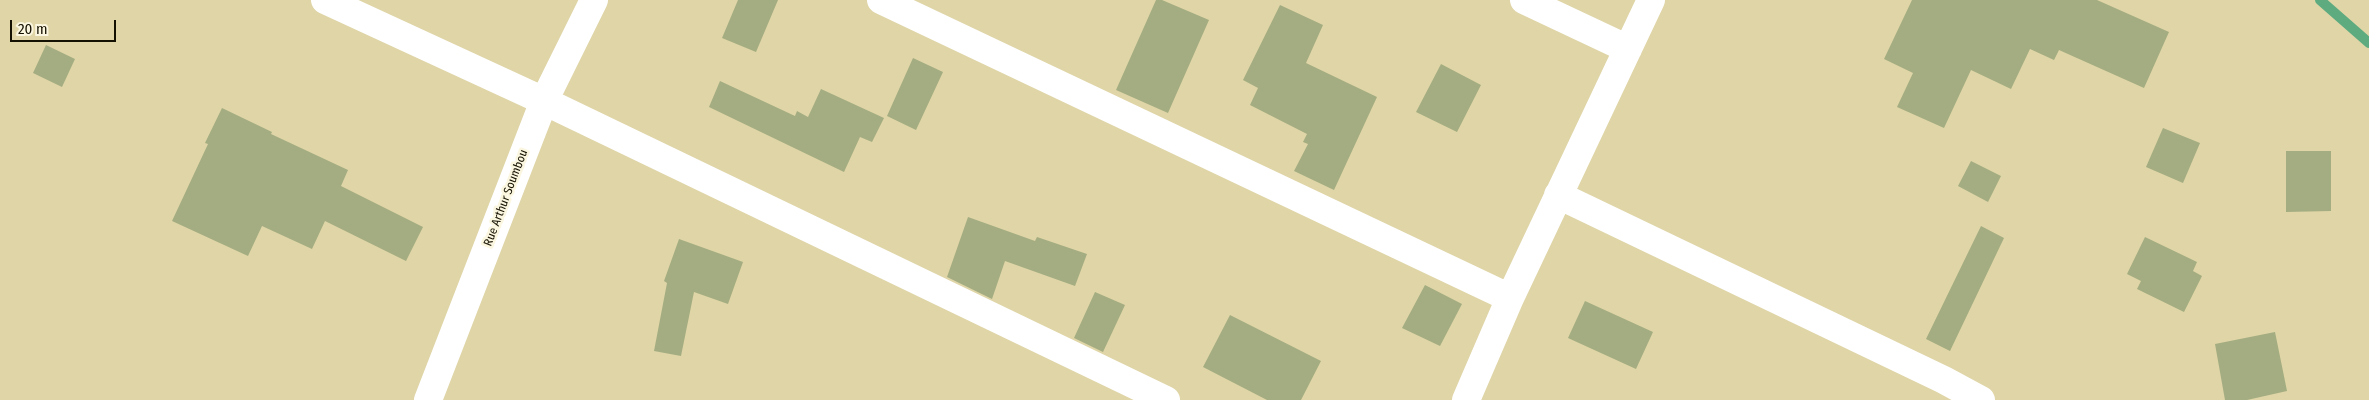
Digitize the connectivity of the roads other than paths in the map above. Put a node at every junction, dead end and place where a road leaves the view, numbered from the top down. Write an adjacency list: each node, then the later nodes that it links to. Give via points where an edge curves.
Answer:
1 (325, 0): 7 (street)
2 (594, 0): 7 (street, Rue Arthur Soumbou)
3 (881, 0): 9 (street)
4 (1524, 0): 6 (street)
5 (1652, 0): 6 (street)
6 (1628, 49): 8 (street)
7 (544, 101): 10 (street, Rue Arthur Soumbou); 11 (street)
8 (1558, 195): 9 (street); 13 (street)
9 (1510, 298): 12 (street)
10 (428, 400)
11 (1166, 400)
12 (1466, 400)
13 (1981, 400)

